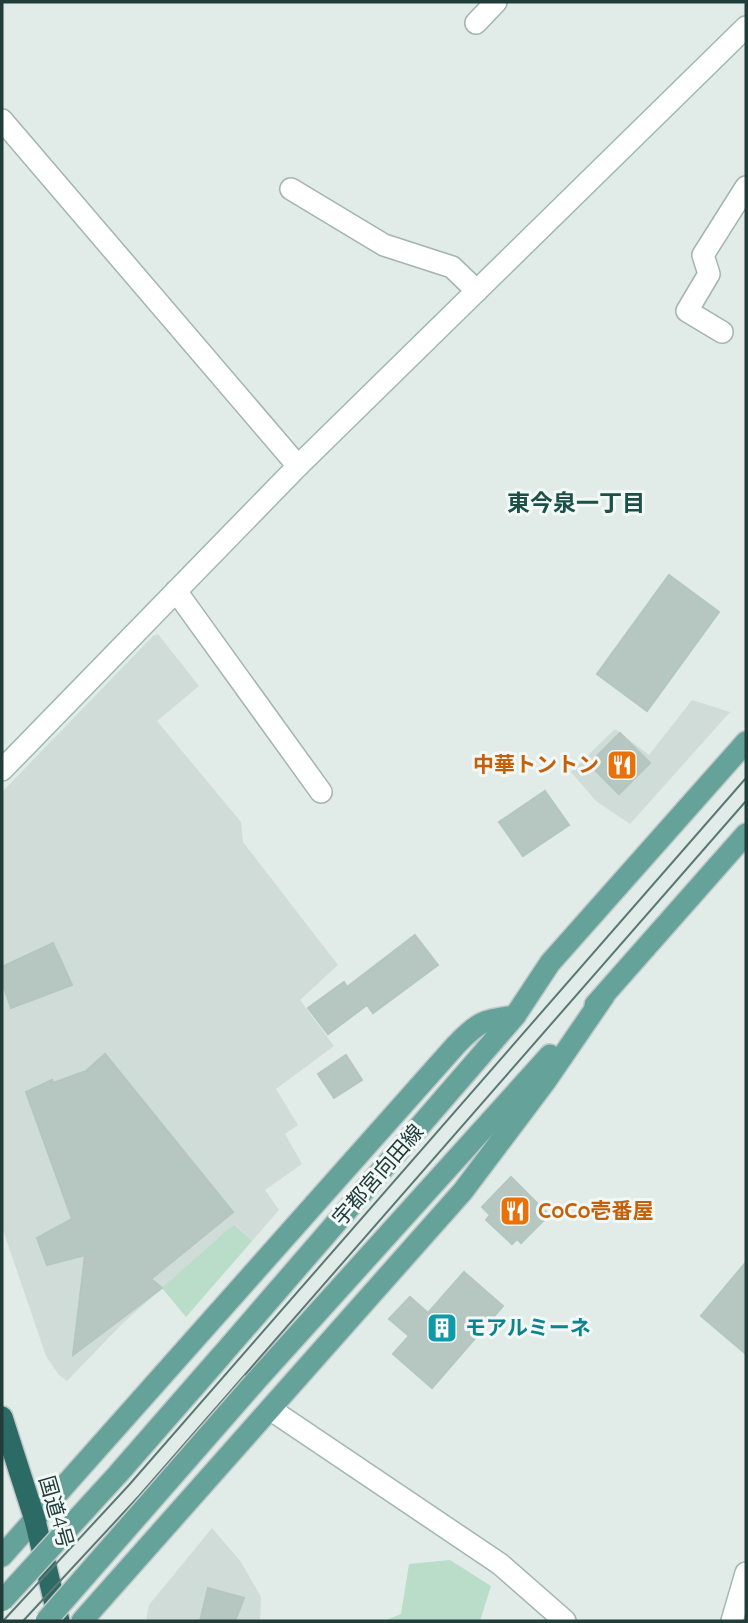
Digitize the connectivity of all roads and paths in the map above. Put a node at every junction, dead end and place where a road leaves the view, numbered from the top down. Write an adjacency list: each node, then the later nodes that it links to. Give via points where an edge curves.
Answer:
1 (496, 2): 2 (street)
2 (476, 23)
3 (746, 27): 7 (street)
4 (2, 120): 9 (street)
5 (746, 187): 8 (street, via 703,255 709,274 687,311)
6 (291, 189): 7 (street, via 384,245 452,267)
7 (477, 291): 9 (street)
8 (723, 332)
9 (298, 466): 10 (street)
10 (176, 591): 12 (street); 13 (street)
11 (746, 742): 16 (main road, 宇都宮向田線, via 550,963)
12 (2, 770)
13 (321, 793)
14 (746, 834): 15 (main road)
15 (604, 996): 17 (main road, via 486,1161); 23 (main road, bridge)
16 (515, 1016): 19 (main road, via 475,1026 456,1045); 22 (main road, 宇都宮向田線, bridge)
17 (270, 1409): 25 (main road); 26 (street, via 500,1564)
18 (2, 1417): 19 (highway, 国道4号)
19 (36, 1520): 20 (main road); 24 (highway, 国道4号)
20 (2, 1556)
21 (746, 1573): 27 (street)
22 (2, 1601)
23 (46, 1621)
24 (59, 1621)
25 (82, 1621)
26 (565, 1621)
27 (732, 1621)

